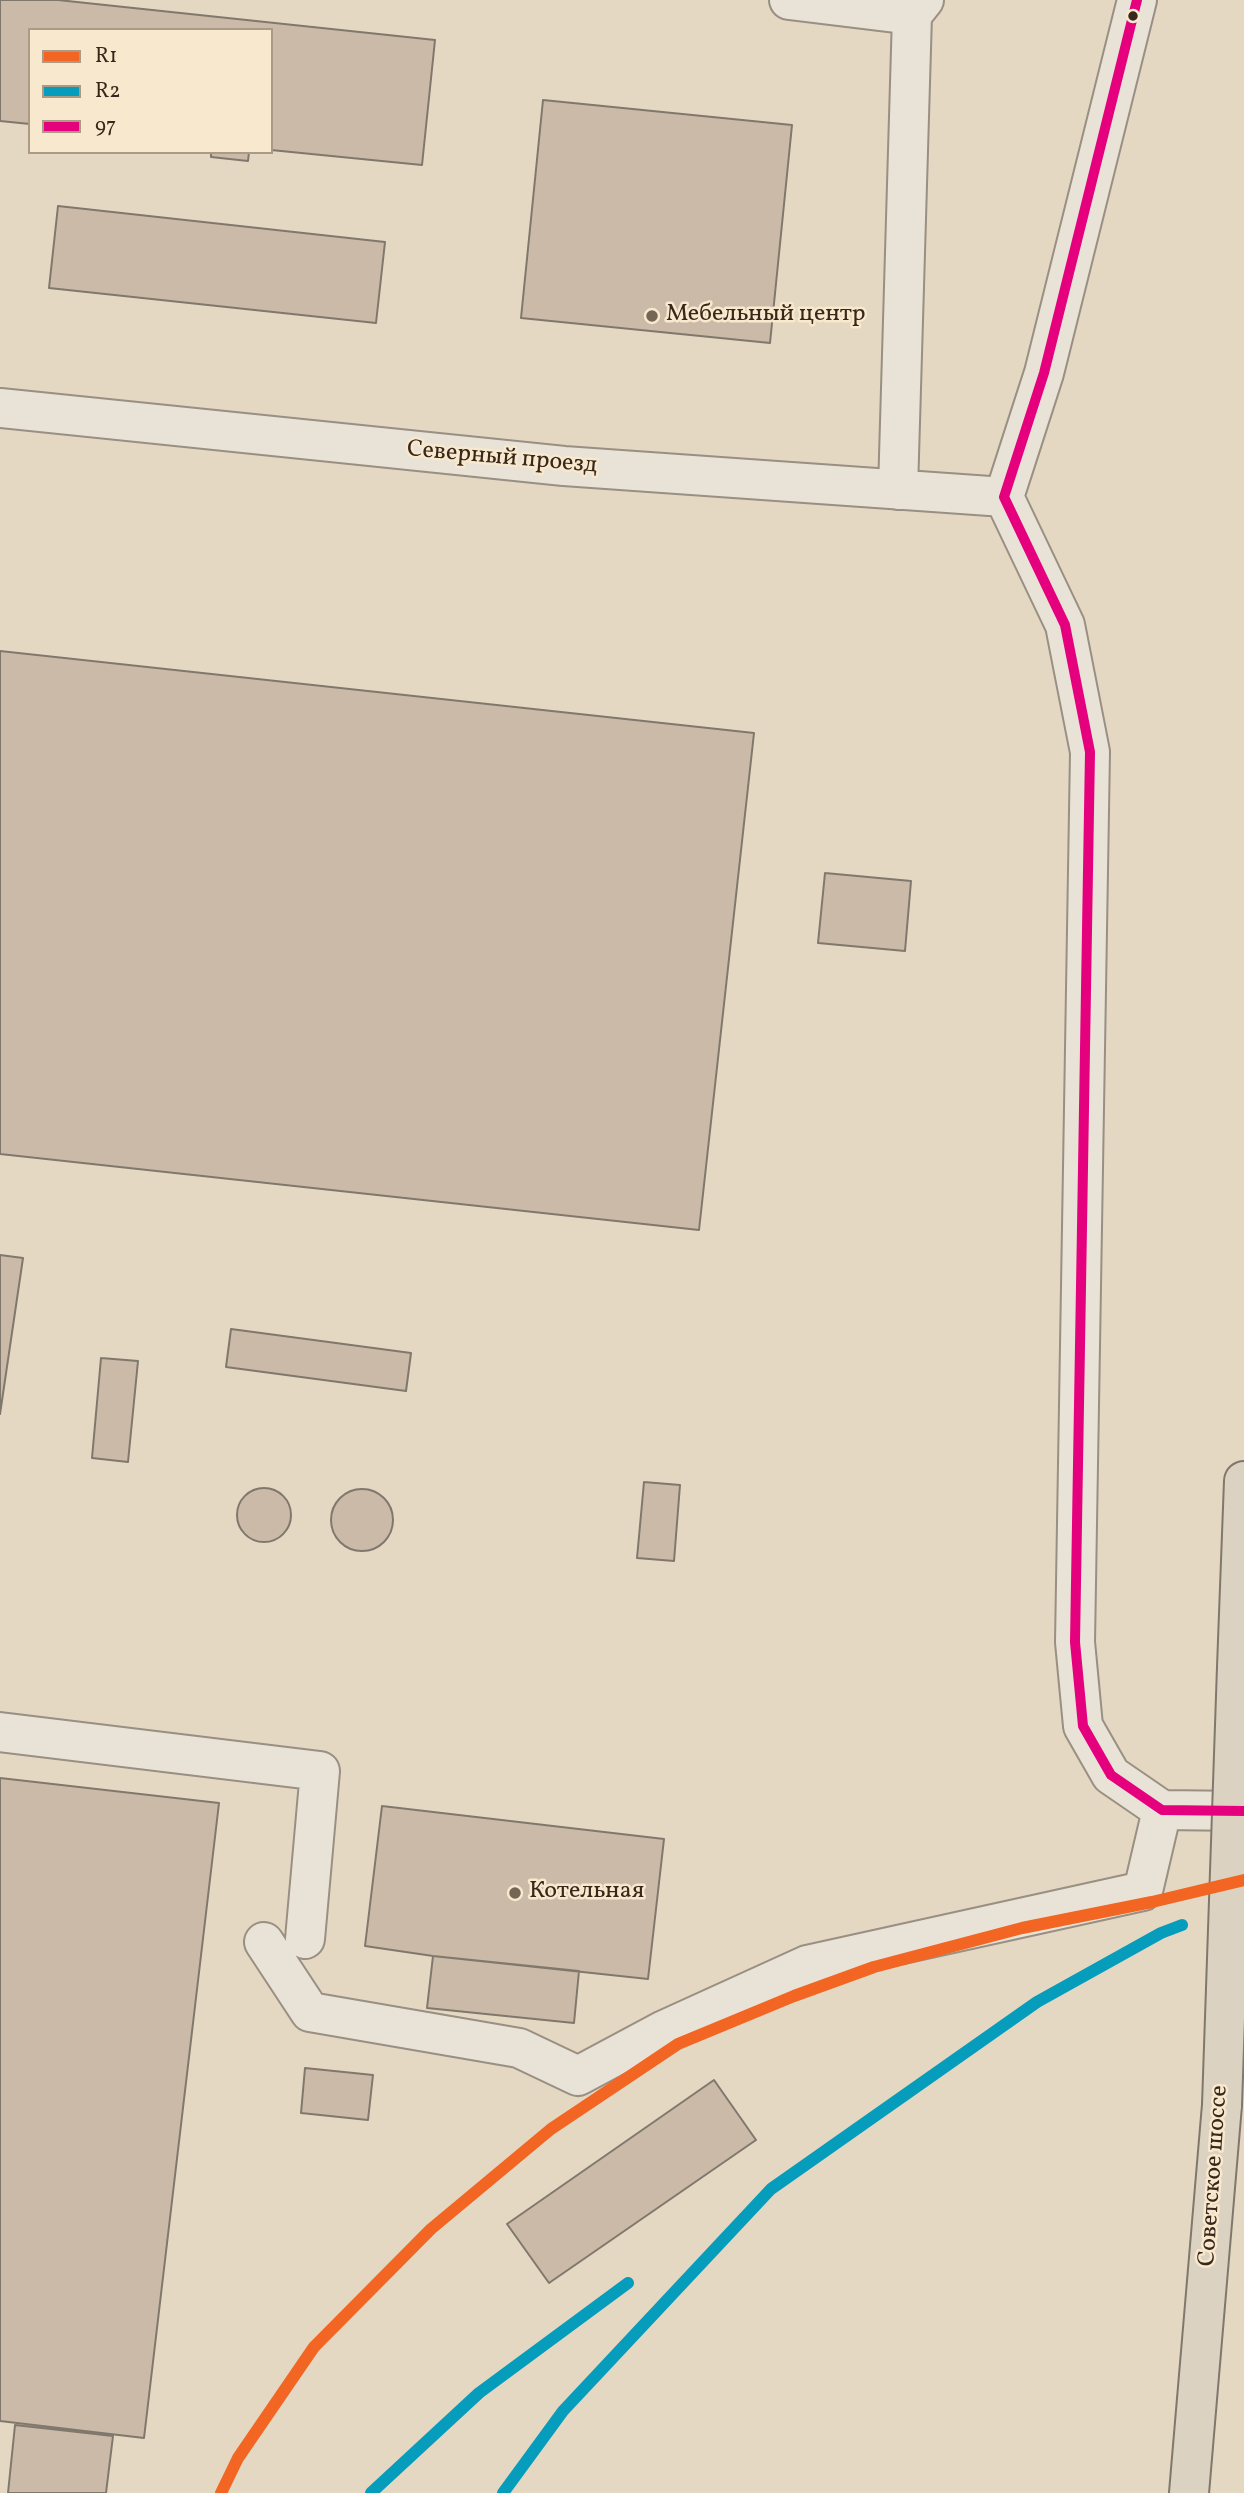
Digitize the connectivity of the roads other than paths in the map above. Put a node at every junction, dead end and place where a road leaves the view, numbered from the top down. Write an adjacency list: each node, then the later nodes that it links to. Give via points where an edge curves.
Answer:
1 (789, 0): 3 (street)
2 (1137, 0): 6 (street, via 1044,373)
3 (918, 7): 5 (street)
4 (0, 408): 5 (street, Северный проезд, via 564,466)
5 (898, 490): 6 (street, Северный проезд)
6 (1004, 497): 9 (street, via 1065,625 1090,752 1075,1642 1083,1726 1111,1774)
7 (1244, 1481): 13 (main road, Советское шоссе, bridge, via 1222,2105)
8 (0, 1732): 11 (street, via 320,1771)
9 (1162, 1810): 10 (street); 12 (street, via 1143,1891 807,1965 664,2030 579,2076 519,2048 310,2012)
10 (1244, 1811)
11 (305, 1939)
12 (264, 1942)
13 (1189, 2493)

